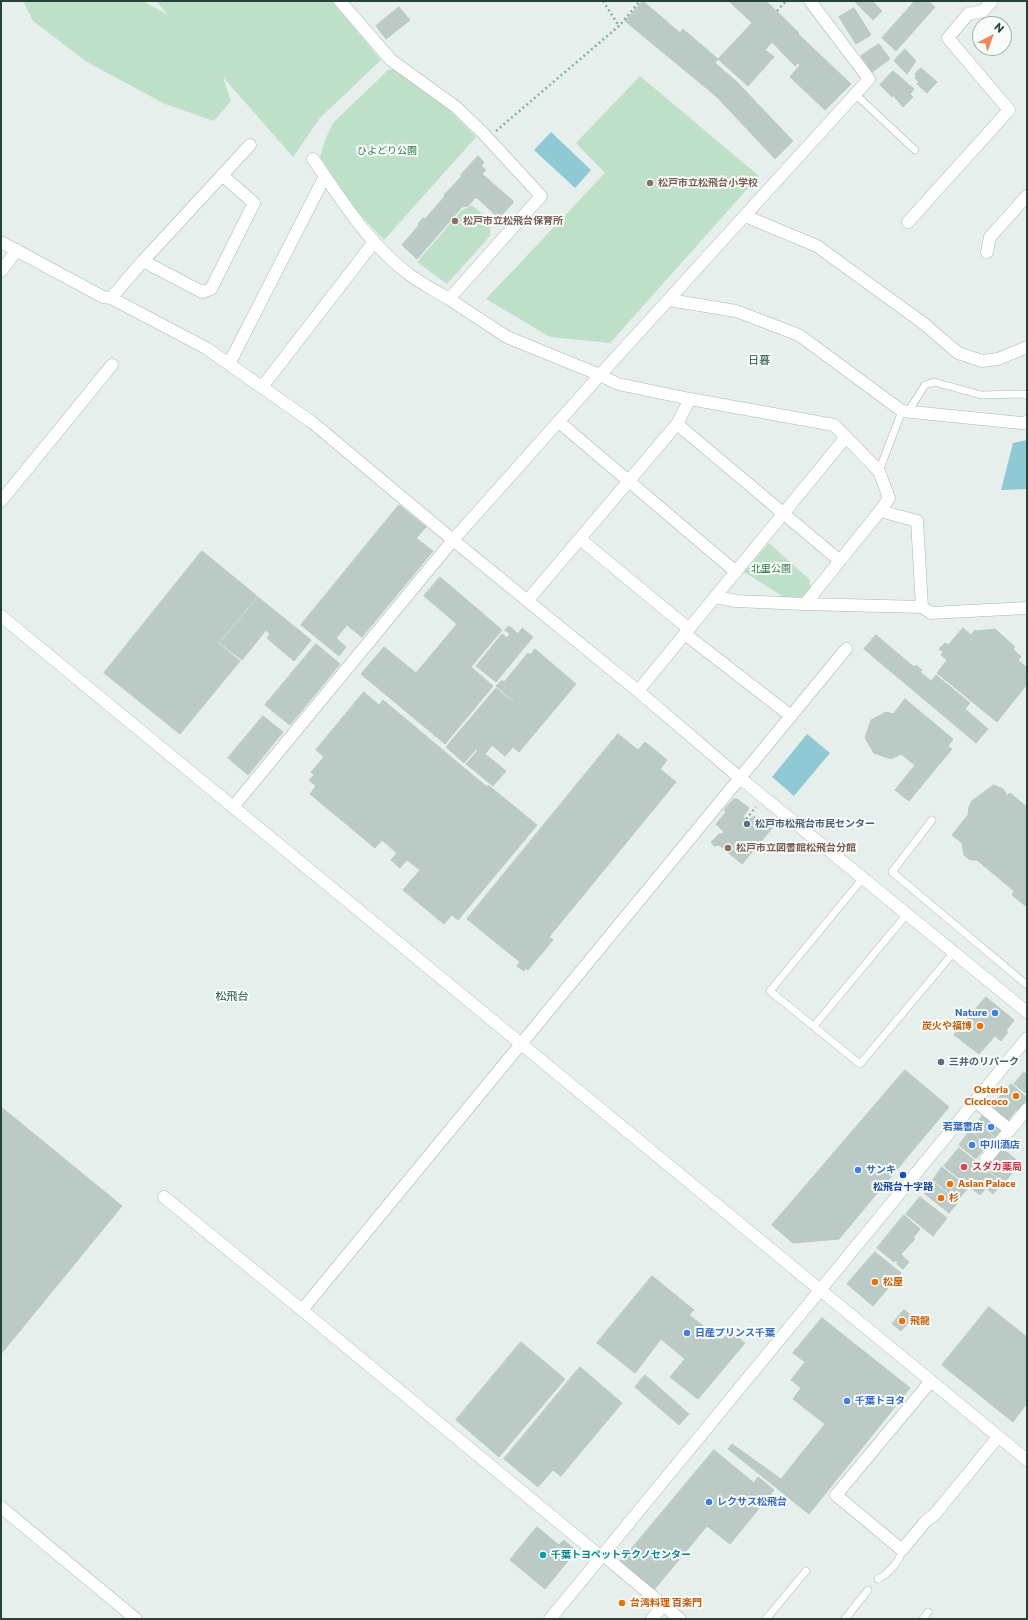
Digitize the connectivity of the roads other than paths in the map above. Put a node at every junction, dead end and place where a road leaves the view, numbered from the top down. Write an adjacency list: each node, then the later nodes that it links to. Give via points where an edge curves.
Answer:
1 (340, 1): 20 (street, via 391,60 456,107 541,196)
2 (810, 1): 4 (street, via 869,79)
3 (992, 1): 12 (street, via 983,11 968,14 948,38 1009,110)
4 (856, 94): 6 (lane); 11 (street)
5 (250, 145): 8 (street)
6 (915, 150)
7 (313, 159): 9 (street)
8 (222, 175): 17 (street); 17 (street, via 254,203 211,289 202,292)
9 (325, 176): 14 (street); 23 (street)
10 (1026, 198): 16 (street, via 990,237)
11 (745, 216): 21 (street); 22 (street, via 817,246 923,323 958,353 982,361 998,359)
12 (908, 222)
13 (1, 242): 15 (street)
14 (374, 242): 20 (street, via 409,275); 26 (street)
15 (17, 250): 18 (street); 19 (street, via 103,297)
16 (986, 252)
17 (143, 261): 19 (street)
18 (1, 271)
19 (111, 298): 23 (street, via 206,348)
20 (449, 299): 25 (street, via 507,337)
21 (669, 300): 25 (street); 29 (street, via 736,311 799,335)
22 (1027, 347)
23 (229, 364): 26 (street)
24 (112, 365): 36 (street)
25 (600, 375): 28 (street, via 618,384); 30 (street)
26 (262, 387): 40 (street, via 313,423)
27 (1027, 396): 29 (lane, via 981,395 934,382 925,385)
28 (690, 399): 32 (street); 33 (street, via 834,425)
29 (905, 412): 31 (street); 34 (lane)
30 (559, 422): 35 (street); 40 (street)
31 (1027, 422)
32 (677, 424): 35 (street); 38 (street)
33 (846, 437): 34 (street); 38 (street)
34 (879, 471): 37 (street, via 889,498)
35 (627, 481): 39 (street); 42 (street)
36 (1, 501)
37 (880, 511): 41 (street); 46 (street, via 917,520)
38 (783, 514): 41 (street); 42 (street)
39 (580, 539): 44 (street); 49 (street)
40 (453, 540): 44 (street); 54 (street)
41 (840, 561): 45 (street)
42 (736, 572): 43 (street)
43 (715, 597): 45 (street, via 736,601); 49 (street)
44 (528, 600): 51 (street)
45 (806, 604): 46 (street)
46 (922, 607): 47 (street, via 931,613)
47 (1027, 608)
48 (1, 616): 54 (street)
49 (687, 631): 51 (street); 52 (street)
50 (846, 649): 52 (street)
51 (638, 691): 53 (street)
52 (791, 716): 53 (street)
53 (740, 778): 56 (street); 63 (street)
54 (233, 807): 63 (street)
55 (932, 820): 59 (lane, via 892,872)
56 (863, 878): 57 (street); 61 (lane, via 770,991)
57 (907, 914): 58 (street); 61 (lane)
58 (954, 952): 60 (street); 61 (lane, via 860,1064)
59 (1027, 985)
60 (1027, 1012)
61 (814, 1026)
62 (1027, 1038): 64 (street)
63 (521, 1044): 69 (street); 70 (street)
64 (975, 1101): 66 (street); 69 (street)
65 (1027, 1109): 66 (street)
66 (1010, 1130): 67 (street)
67 (986, 1159)
68 (164, 1197): 70 (street)
69 (819, 1290): 71 (street); 76 (street)
70 (302, 1310): 76 (street)
71 (931, 1381): 72 (street); 75 (street, via 836,1495)
72 (998, 1437): 73 (street); 75 (street)
73 (1027, 1460)
74 (1, 1507): 82 (street)
75 (902, 1550): 78 (lane, via 901,1556 884,1576)
76 (602, 1556): 80 (street); 83 (street)
77 (806, 1571): 86 (lane)
78 (878, 1579)
79 (868, 1590): 87 (lane)
80 (663, 1605): 84 (street); 85 (street)
81 (928, 1612): 88 (lane)
82 (136, 1619)
83 (550, 1619)
84 (652, 1619)
85 (680, 1619)
86 (766, 1619)
87 (845, 1619)
88 (923, 1619)

